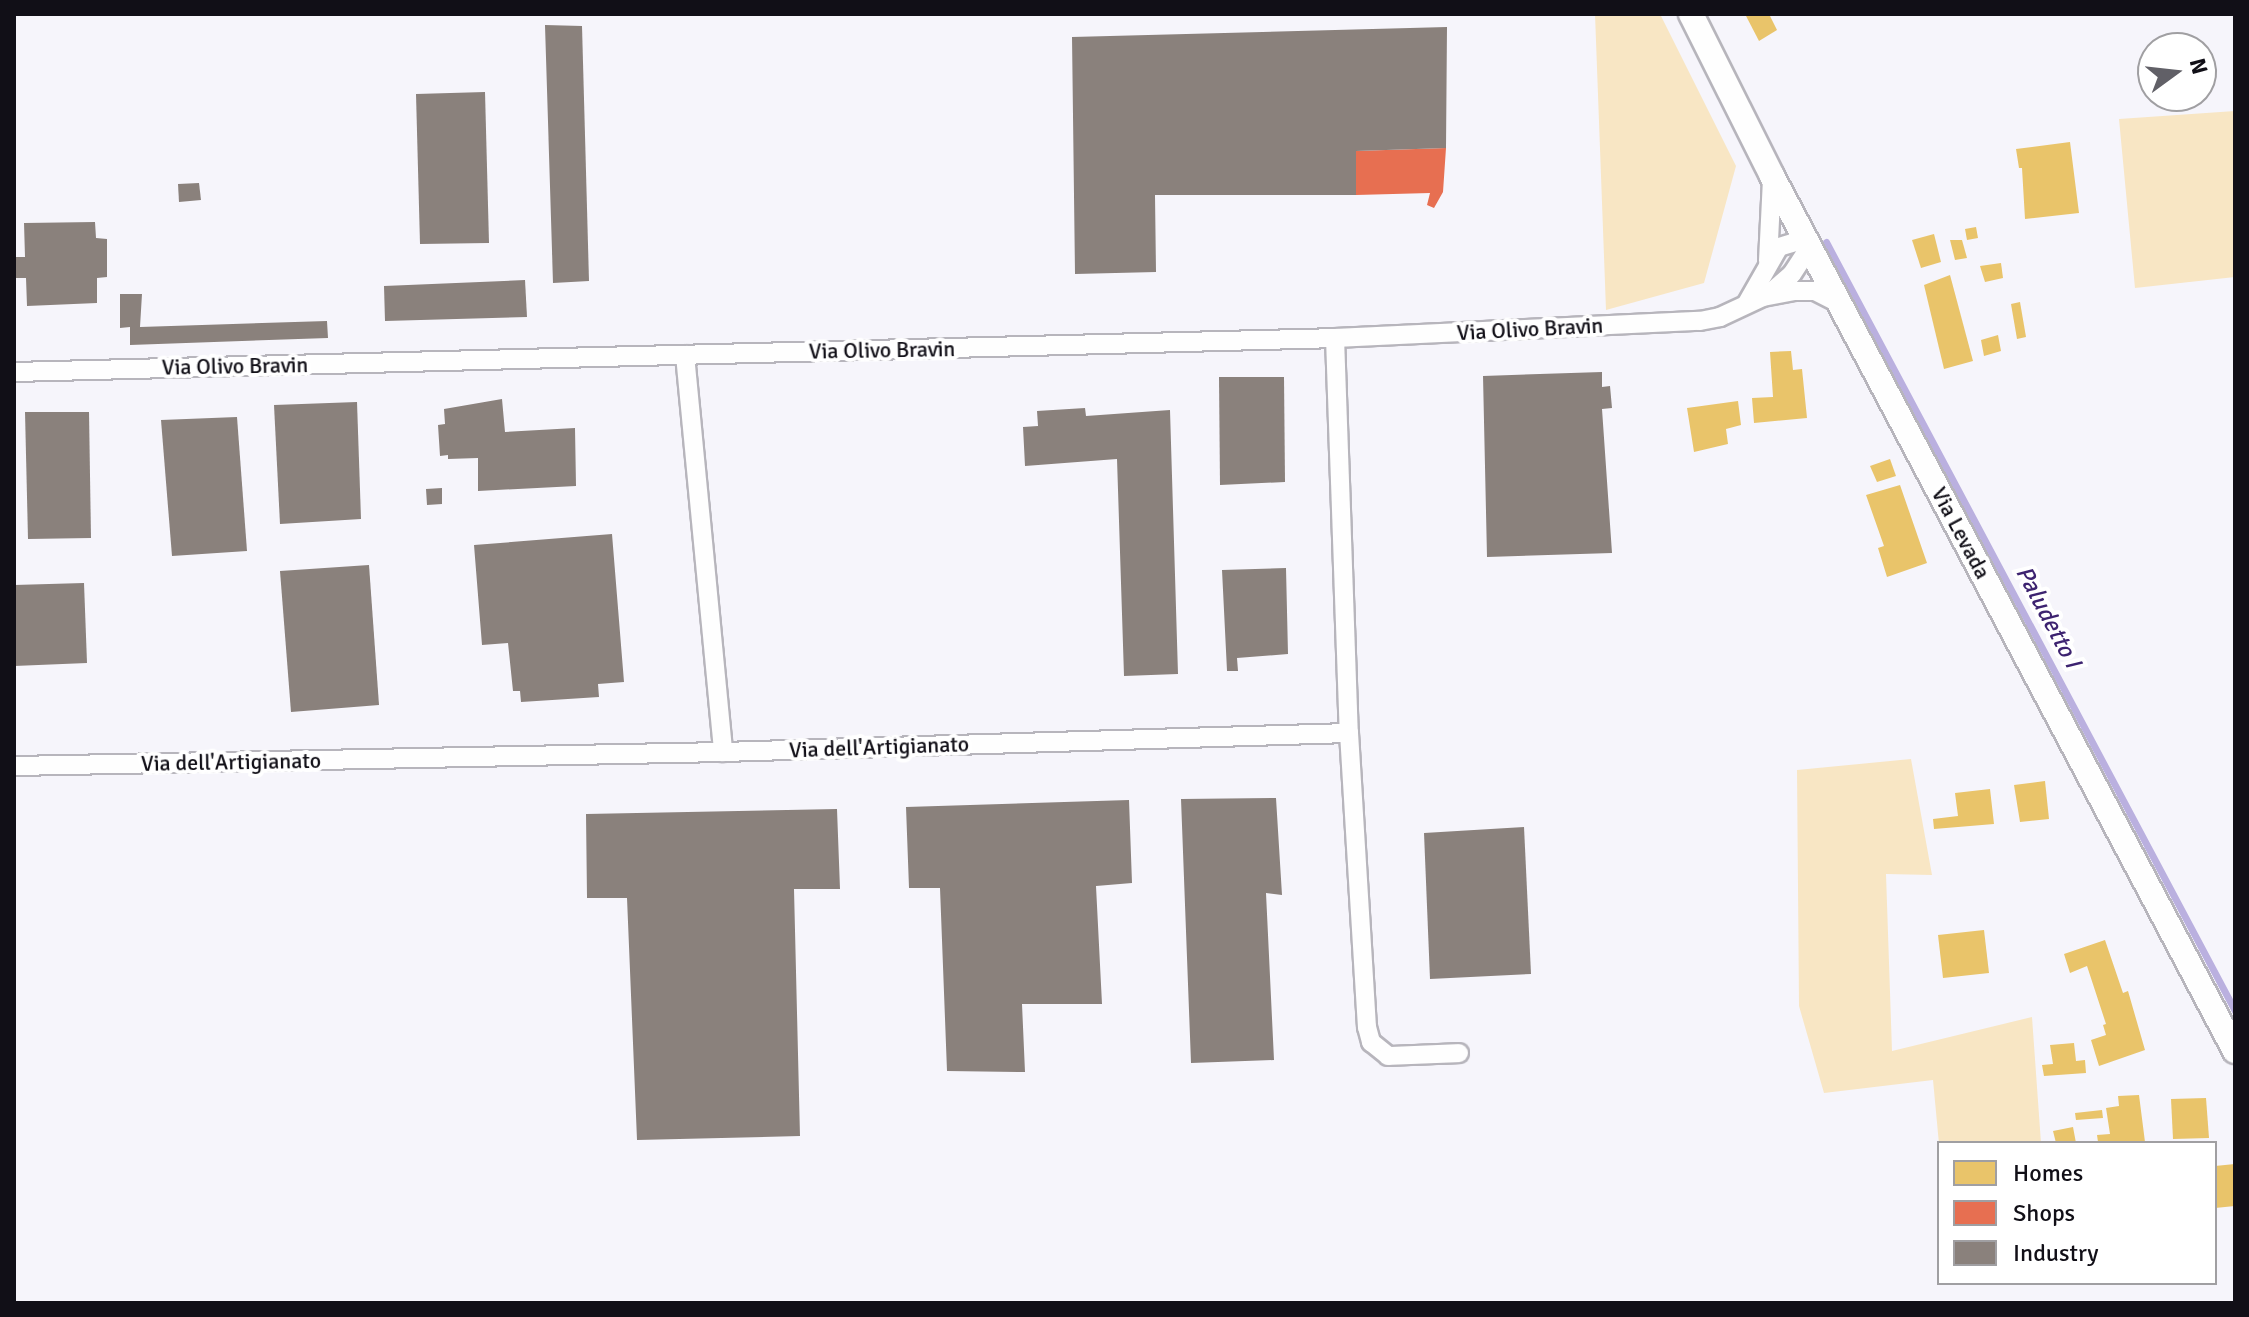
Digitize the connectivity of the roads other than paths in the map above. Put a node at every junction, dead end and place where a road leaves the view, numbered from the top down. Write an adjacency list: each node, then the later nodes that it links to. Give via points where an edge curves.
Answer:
1 (1691, 14): 2 (main road, Via Levada)
2 (1772, 176): 3 (main road, Via Levada); 4 (street)
3 (1808, 243): 4 (street, via 1779,247); 5 (street, via 1780,288); 6 (main road, Via Levada)
4 (1768, 263): 5 (street)
5 (1755, 300): 6 (street, via 1815,291); 7 (street, Via Olivo Bravin, via 1700,321)
6 (1839, 303): 13 (main road, Via Levada)
7 (1335, 338): 8 (street, Via Olivo Bravin); 10 (street)
8 (685, 355): 9 (street, Via Olivo Bravin); 11 (street)
9 (14, 372)
10 (1349, 733): 11 (street, Via dell'Artigianato); 14 (street, via 1371,1042 1388,1056)
11 (723, 752): 12 (street, Via dell'Artigianato)
12 (14, 766)
13 (2235, 1051)
14 (1459, 1053)

